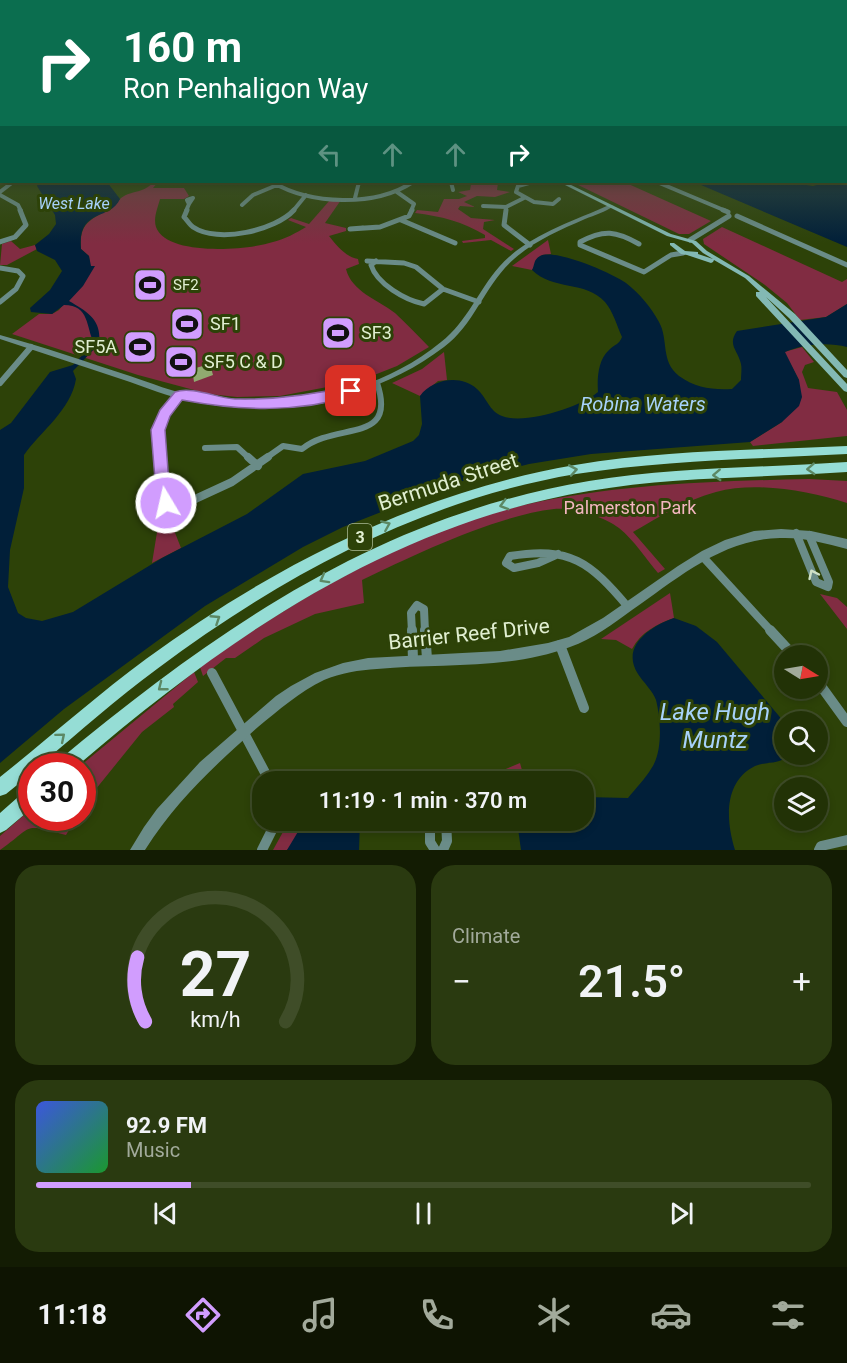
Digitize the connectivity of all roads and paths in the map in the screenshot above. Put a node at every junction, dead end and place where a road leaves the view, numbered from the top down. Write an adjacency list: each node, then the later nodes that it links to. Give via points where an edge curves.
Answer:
1 (12, 183): 12 (street)
2 (275, 183): 13 (street, via 289,192); 18 (street)
3 (359, 183): 14 (street)
4 (411, 183): 11 (street)
5 (451, 183): 10 (street)
6 (529, 183): 15 (street, via 516,188)
7 (555, 183): 21 (main road)
8 (564, 183): 21 (main road)
9 (659, 183): 22 (street)
10 (453, 190)
11 (397, 192): 14 (street); 23 (street, via 414,204 409,216)
12 (0, 193): 26 (street, via 18,205 26,225 21,232)
13 (306, 195): 14 (street); 17 (street, via 282,220 239,233 194,228 184,217)
14 (355, 198)
15 (524, 198): 16 (street, via 543,204); 20 (street)
16 (559, 199)
17 (189, 204)
18 (242, 205)
19 (483, 206): 20 (street)
20 (506, 207): 29 (street, via 505,227)
21 (609, 207): 25 (main road); 29 (street); 31 (main road)
22 (729, 214): 25 (street); 35 (street, via 735,212)
23 (401, 220): 24 (street); 27 (street)
24 (363, 228)
25 (687, 240): 30 (main road); 31 (main road, via 676,240)
26 (0, 242)
27 (455, 243)
28 (639, 244): 31 (street, via 606,229 580,242 644,272)
29 (530, 245): 39 (street, via 502,267)
30 (700, 248): 32 (main road); 40 (main road, via 747,277)
31 (672, 249): 32 (main road)
32 (687, 253): 40 (main road, via 739,278)
33 (367, 261): 34 (street)
34 (376, 261): 37 (street, via 416,267); 37 (street, via 371,265 374,275 411,302 424,304)
35 (847, 265)
36 (0, 268): 38 (street, via 18,271 23,276 16,289)
37 (443, 289): 39 (street)
38 (0, 302)
39 (479, 302): 45 (street, via 441,347)
40 (788, 316): 43 (main road)
41 (0, 337): 42 (street)
42 (32, 347): 46 (street); 48 (street)
43 (820, 352): 44 (main road); 47 (main road)
44 (847, 375)
45 (377, 382): 48 (street, via 330,397 282,404 231,404); 51 (street, via 382,394 382,418 342,434 319,438 302,449 284,446)
46 (0, 383)
47 (847, 389)
48 (179, 395): 51 (street, via 164,414 158,430 163,500 172,507 180,507)
49 (205, 448): 51 (street, via 237,447)
50 (847, 450): 70 (main road, Bermuda Street / 3, one-way to 50, via 123,686 216,618 317,558 408,516 490,489 574,470)
51 (258, 466)
52 (847, 467): 68 (main road, Bermuda Street / 3, one-way to 68, via 590,486 509,503 444,524 352,564 259,618 179,673)
53 (796, 533): 54 (street, Barrier Reef Drive); 54 (street, one-way to 53, via 828,587 816,582); 57 (street, Barrier Reef Drive, via 743,537)
54 (809, 535): 55 (street, Barrier Reef Drive)
55 (847, 544)
56 (558, 554): 56 (street, via 514,568 506,563 507,558 530,552); 58 (street, via 578,558 593,567)
57 (703, 557): 58 (street, Barrier Reef Drive); 60 (street)
58 (628, 607): 59 (street, Barrier Reef Drive, via 589,633)
59 (560, 645): 61 (street, Barrier Reef Drive, via 521,653); 65 (street)
60 (784, 645)
61 (427, 659): 62 (street, Barrier Reef Drive); 62 (street, via 424,612 417,605 411,613)
62 (413, 660): 67 (street, Barrier Reef Drive, via 363,664 325,675 287,696)
63 (212, 673): 67 (street)
64 (828, 696): 66 (street)
65 (584, 708)
66 (847, 722)
67 (244, 731): 69 (street); 77 (street, Barrier Reef Drive, via 184,786)
68 (81, 753)
69 (264, 771)
70 (0, 788)
71 (18, 808): 72 (main road)
72 (0, 824)
73 (272, 831): 78 (street)
74 (430, 831): 79 (street)
75 (447, 831): 80 (street)
76 (847, 840): 81 (street, via 821,846)
77 (137, 850)
78 (262, 850)
79 (435, 850)
80 (443, 850)
81 (819, 850)

